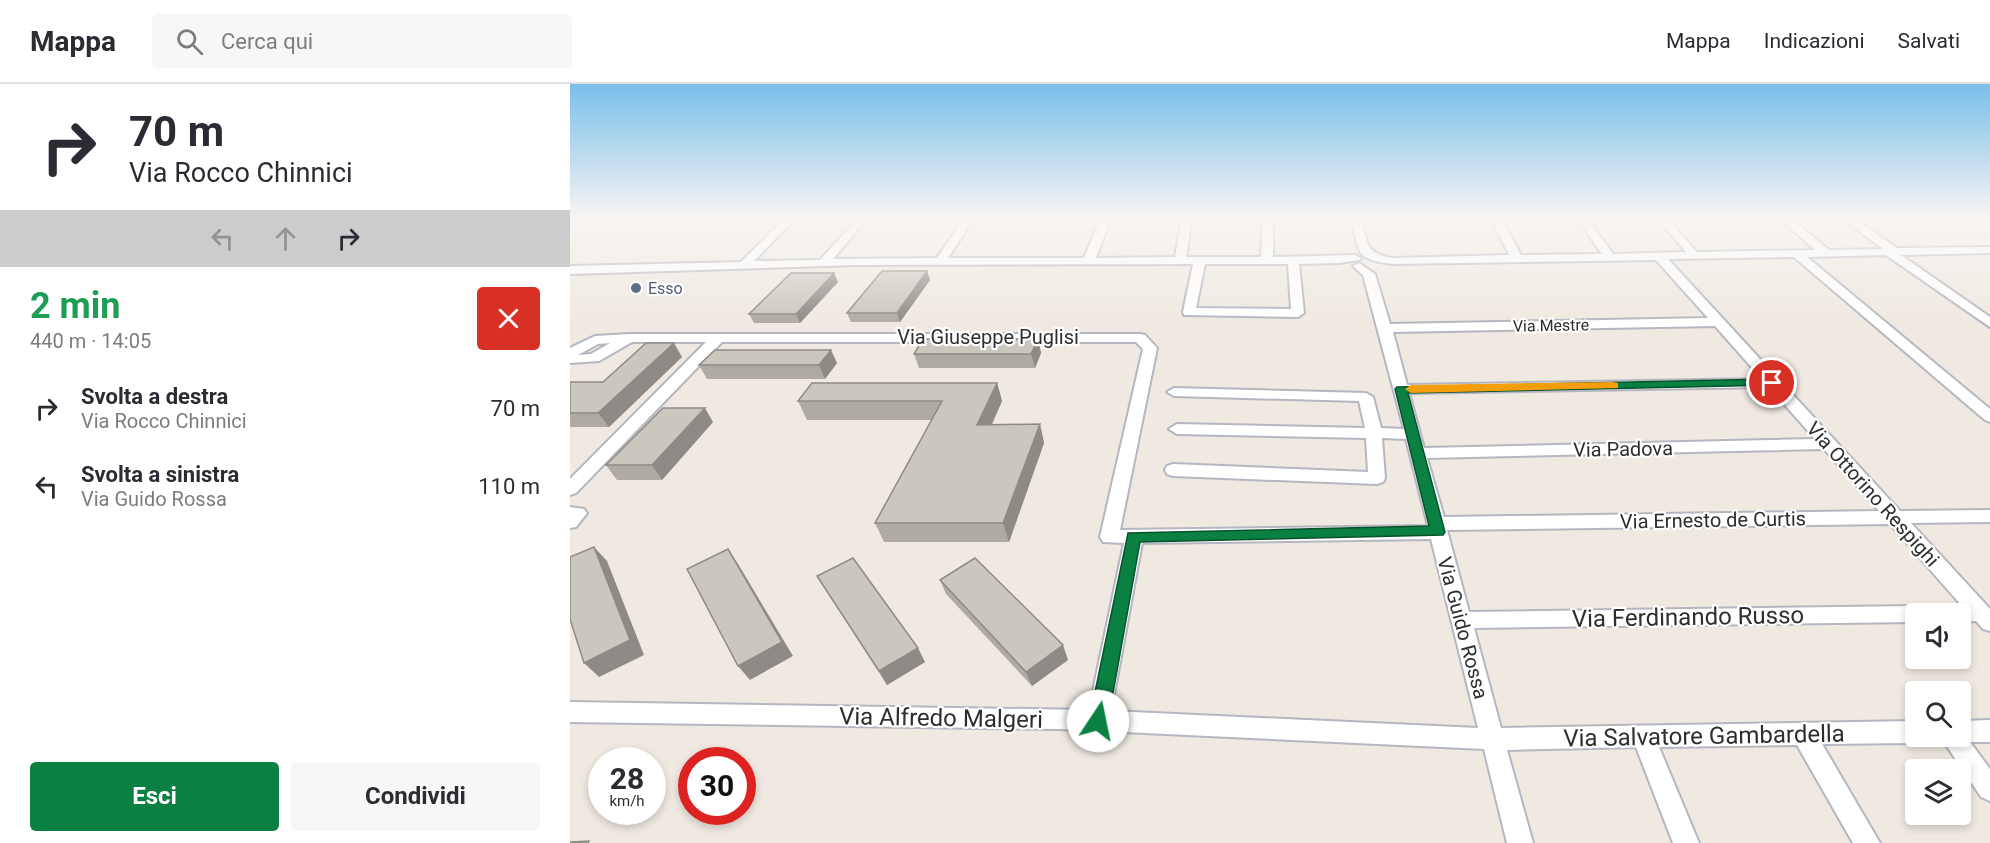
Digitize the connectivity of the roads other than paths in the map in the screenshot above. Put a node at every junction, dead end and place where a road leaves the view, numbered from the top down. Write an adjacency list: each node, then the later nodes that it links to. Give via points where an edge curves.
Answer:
1 (756, 253): 25 (street)
2 (832, 253): 24 (street)
3 (946, 253): 22 (street)
4 (1092, 253): 17 (street)
5 (1181, 253): 18 (street)
6 (1268, 253): 20 (street)
7 (1364, 253): 23 (street, Via Guido Rossa)
8 (1515, 253): 16 (street)
9 (1607, 253): 15 (street)
10 (1814, 253): 12 (street)
11 (1894, 253): 28 (street)
12 (1797, 254): 13 (street); 37 (street)
13 (1694, 255): 14 (street)
14 (1659, 256): 15 (street); 27 (street, Via Ottorino Respighi)
15 (1610, 257): 16 (street)
16 (1517, 258): 23 (street)
17 (1089, 260): 18 (street); 22 (street)
18 (1180, 260): 19 (street)
19 (1200, 260): 20 (street); 21 (street, via 1189,312 1298,313)
20 (1268, 260): 21 (street)
21 (1293, 260): 23 (street)
22 (940, 262): 24 (street)
23 (1366, 262): 29 (street, Via Guido Rossa)
24 (823, 263): 25 (street)
25 (744, 265): 26 (street)
26 (570, 270)
27 (1718, 322): 29 (street, Via Mestre); 34 (street, Via Ottorino Respighi)
28 (1990, 323)
29 (1385, 328): 35 (street, Via Guido Rossa)
30 (629, 338): 31 (street, Via Giuseppe Puglisi); 32 (street, Via Giuseppe Puglisi, via 595,340); 33 (street, via 594,358)
31 (718, 338): 44 (street); 50 (street, Via Giuseppe Puglisi, via 1140,338 1150,348)
32 (570, 353)
33 (570, 359)
34 (1772, 383): 35 (street); 41 (street, Via Ottorino Respighi)
35 (1401, 389): 40 (street, Via Guido Rossa)
36 (1174, 392): 39 (street, via 1366,397)
37 (1990, 417)
38 (1177, 429): 39 (street)
39 (1374, 433): 40 (street); 43 (street, via 1377,478)
40 (1413, 434): 42 (street, Via Guido Rossa)
41 (1828, 444): 42 (street, Via Padova); 47 (street, Via Ottorino Respighi)
42 (1418, 453): 49 (street, Via Guido Rossa)
43 (1173, 470)
44 (570, 489)
45 (570, 513): 48 (street, via 578,513)
46 (1990, 516): 47 (street, Via Ernesto de Curtis)
47 (1894, 517): 49 (street, Via Ernesto de Curtis); 53 (street, Via Ottorino Respighi)
48 (570, 522)
49 (1437, 528): 51 (street, Via Ernesto de Curtis); 54 (street, Via Guido Rossa)
50 (1109, 537): 51 (street, Via Ernesto de Curtis)
51 (1134, 537): 56 (street)
52 (1905, 614): 54 (street, Via Ferdinando Russo)
53 (1985, 618)
54 (1461, 620): 62 (street, Via Guido Rossa)
55 (570, 712): 56 (street, Via Alfredo Malgeri)
56 (1098, 721): 62 (street, Via Alfredo Malgeri)
57 (1990, 731): 59 (street)
58 (1905, 732): 60 (street, Via Salvatore Gambardella)
59 (1971, 732)
60 (1803, 734): 61 (street, Via Salvatore Gambardella); 67 (street)
61 (1643, 736): 62 (street, Via Salvatore Gambardella); 66 (street)
62 (1492, 739): 65 (street, Via Guido Rossa)
63 (1958, 747): 64 (street)
64 (1990, 789)
65 (1520, 843)
66 (1686, 843)
67 (1867, 843)

